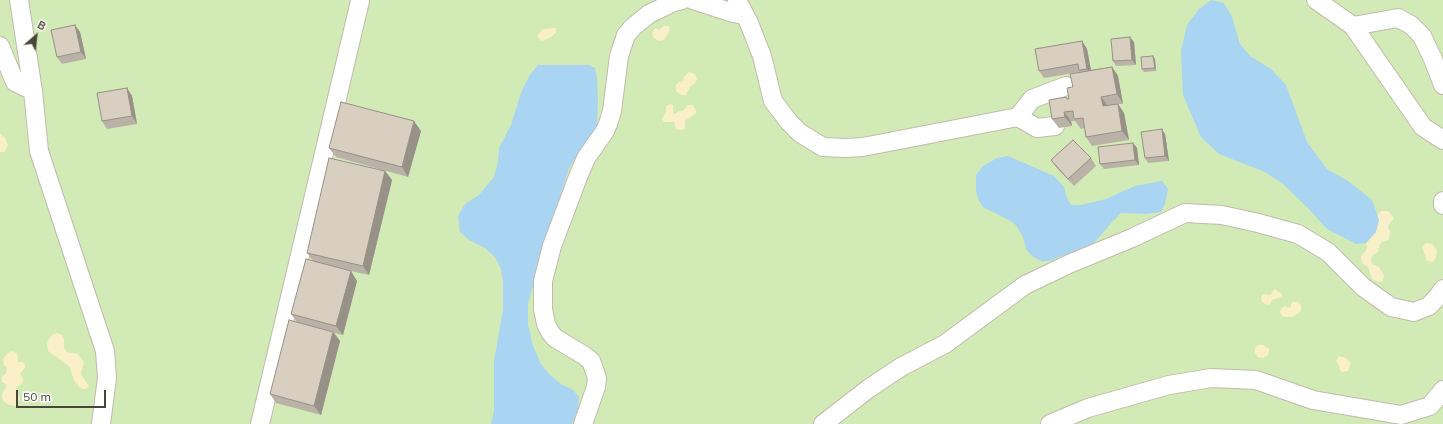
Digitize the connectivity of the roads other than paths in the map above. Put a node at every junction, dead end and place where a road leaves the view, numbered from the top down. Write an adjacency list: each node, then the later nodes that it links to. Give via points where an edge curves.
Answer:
1 (19, 0): 11 (lane)
2 (360, 0): 21 (lane)
3 (682, 0): 22 (lane, via 649,14 626,35 619,56 610,117 578,177 552,246 543,281 543,309 548,328 555,338 591,361 597,378)
4 (693, 0): 6 (lane, via 738,14)
5 (1316, 0): 7 (lane)
6 (740, 7): 12 (lane, via 762,56 773,101 800,133 824,147 862,147)
7 (1353, 26): 9 (lane, via 1398,18 1411,25 1422,36); 14 (lane, via 1423,127)
8 (0, 46): 11 (lane, via 15,82)
9 (1443, 85)
10 (1066, 86): 12 (lane, via 1032,99)
11 (33, 90): 20 (lane, via 38,151 105,351 107,378)
12 (1018, 117): 13 (lane, via 1037,128)
13 (1055, 126)
14 (1443, 140)
15 (1443, 201): 16 (lane)
16 (1443, 205)
17 (1443, 289): 23 (lane, via 1429,306 1414,312 1391,307 1363,287 1328,252 1298,234 1222,214 1185,213 1025,285 945,344 901,367 868,389)
18 (1443, 390): 19 (lane, via 1430,406)
19 (1401, 415): 24 (lane, via 1313,400 1256,380 1211,378 1169,385 1088,408); 25 (lane)
20 (100, 424)
21 (260, 424)
22 (583, 424)
23 (823, 424)
24 (1050, 424)
25 (1383, 424)

